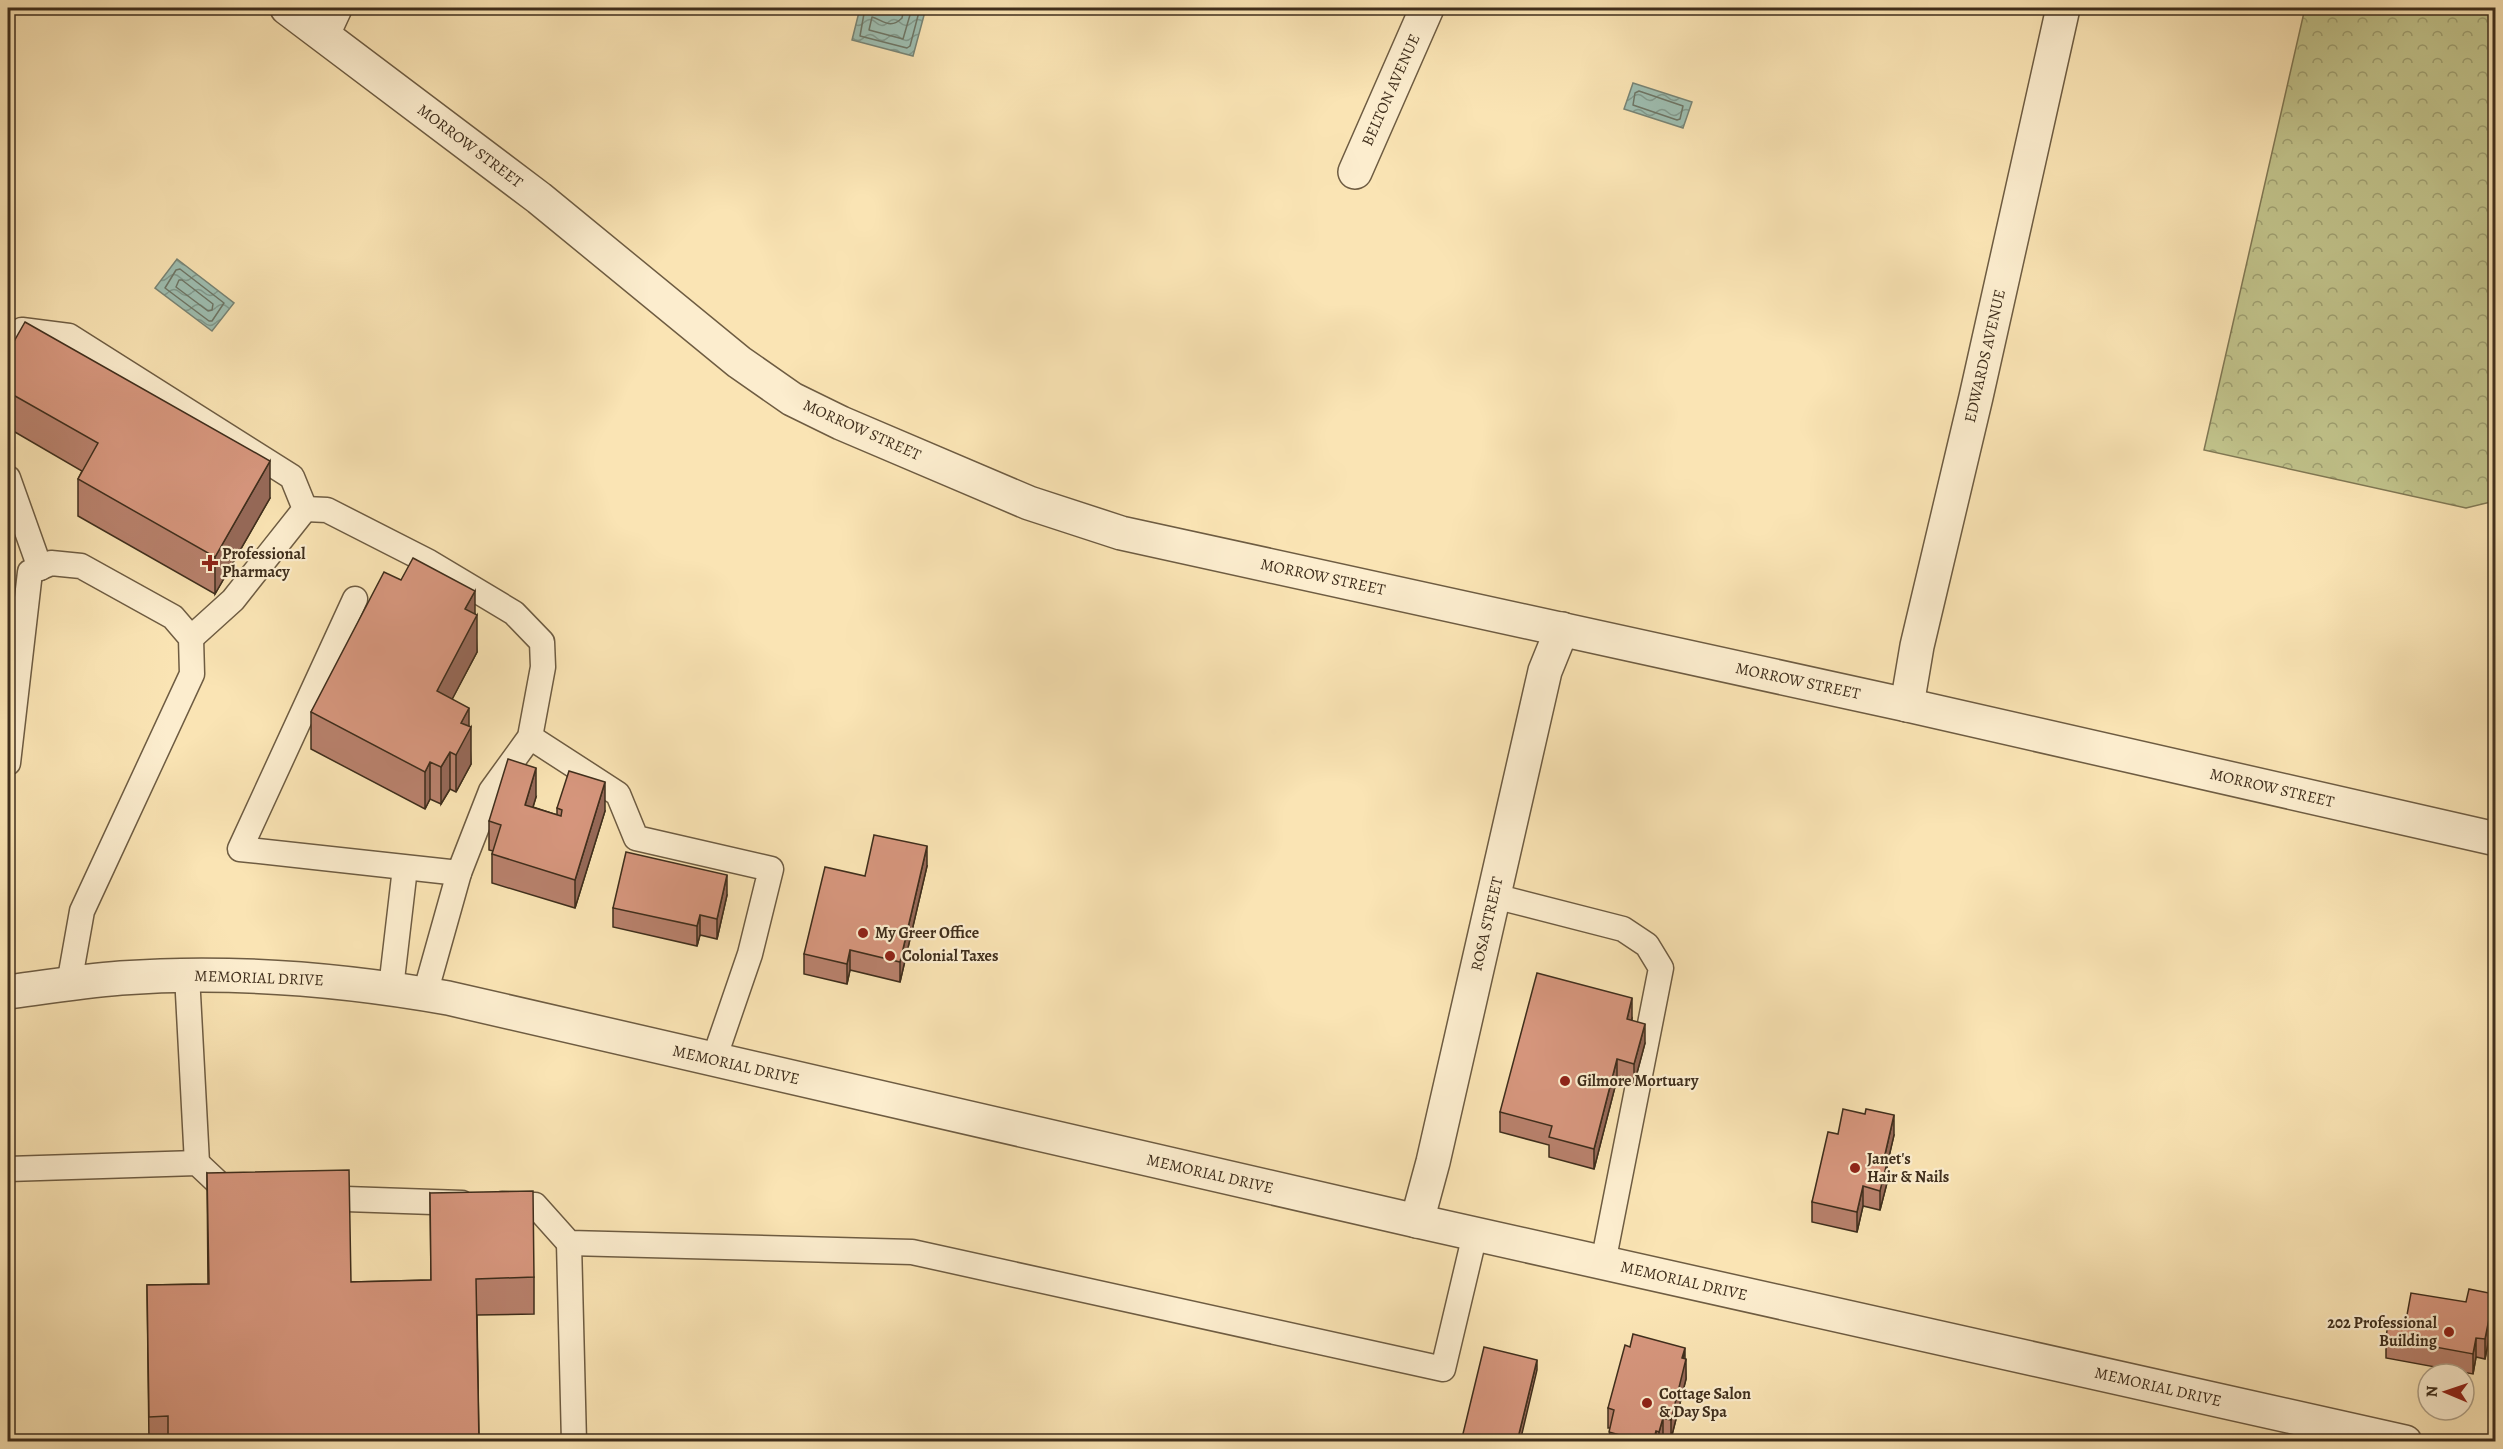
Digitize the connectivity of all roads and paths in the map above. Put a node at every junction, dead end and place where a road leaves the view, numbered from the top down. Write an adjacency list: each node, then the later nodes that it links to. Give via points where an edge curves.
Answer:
1 (287, 8): 4 (street, MORROW STREET)
2 (1427, 8): 5 (street, BELTON AVENUE)
3 (2063, 8): 13 (street, EDWARDS AVENUE, via 1917,646)
4 (329, 21): 11 (street, MORROW STREET, via 739,362 792,399 1029,503 1121,533)
5 (1355, 172)
6 (8, 354): 8 (lane, via 22,330 69,336 292,477)
7 (8, 478): 9 (lane)
8 (305, 509): 12 (lane, via 233,600); 14 (lane, via 327,510 429,562 514,613 542,642 543,667)
9 (40, 568): 12 (lane, via 51,563 81,566 172,617); 15 (lane, via 30,572)
10 (355, 599): 17 (lane, via 240,849)
11 (1562, 629): 13 (street, MORROW STREET); 19 (street, ROSA STREET, via 1545,671)
12 (191, 638): 21 (lane, via 192,674 82,911)
13 (1907, 705): 16 (street, MORROW STREET)
14 (530, 737): 18 (lane, via 491,791); 25 (lane, via 618,794 636,838 771,869 750,954)
15 (8, 763)
16 (2496, 839)
17 (405, 868): 18 (lane); 22 (lane)
18 (459, 873): 24 (lane)
19 (1494, 896): 30 (street, ROSA STREET); 33 (lane, via 1623,929 1647,945 1661,968)
20 (187, 975): 21 (street, MEMORIAL DRIVE); 22 (street, MEMORIAL DRIVE, via 284,977); 26 (lane)
21 (69, 984): 23 (street, MEMORIAL DRIVE)
22 (391, 988): 24 (street, MEMORIAL DRIVE)
23 (8, 992)
24 (425, 994): 25 (street, MEMORIAL DRIVE)
25 (714, 1059): 30 (street, MEMORIAL DRIVE)
26 (197, 1163): 27 (lane); 28 (lane, via 230,1195)
27 (8, 1171)
28 (253, 1196)
29 (300, 1198): 32 (lane, via 535,1205)
30 (1417, 1221): 31 (street, MEMORIAL DRIVE)
31 (1475, 1234): 32 (lane, via 1443,1369 912,1252); 33 (street, MEMORIAL DRIVE)
32 (569, 1243): 34 (lane)
33 (1603, 1263): 35 (street, MEMORIAL DRIVE)
34 (574, 1442)
35 (2405, 1442)

